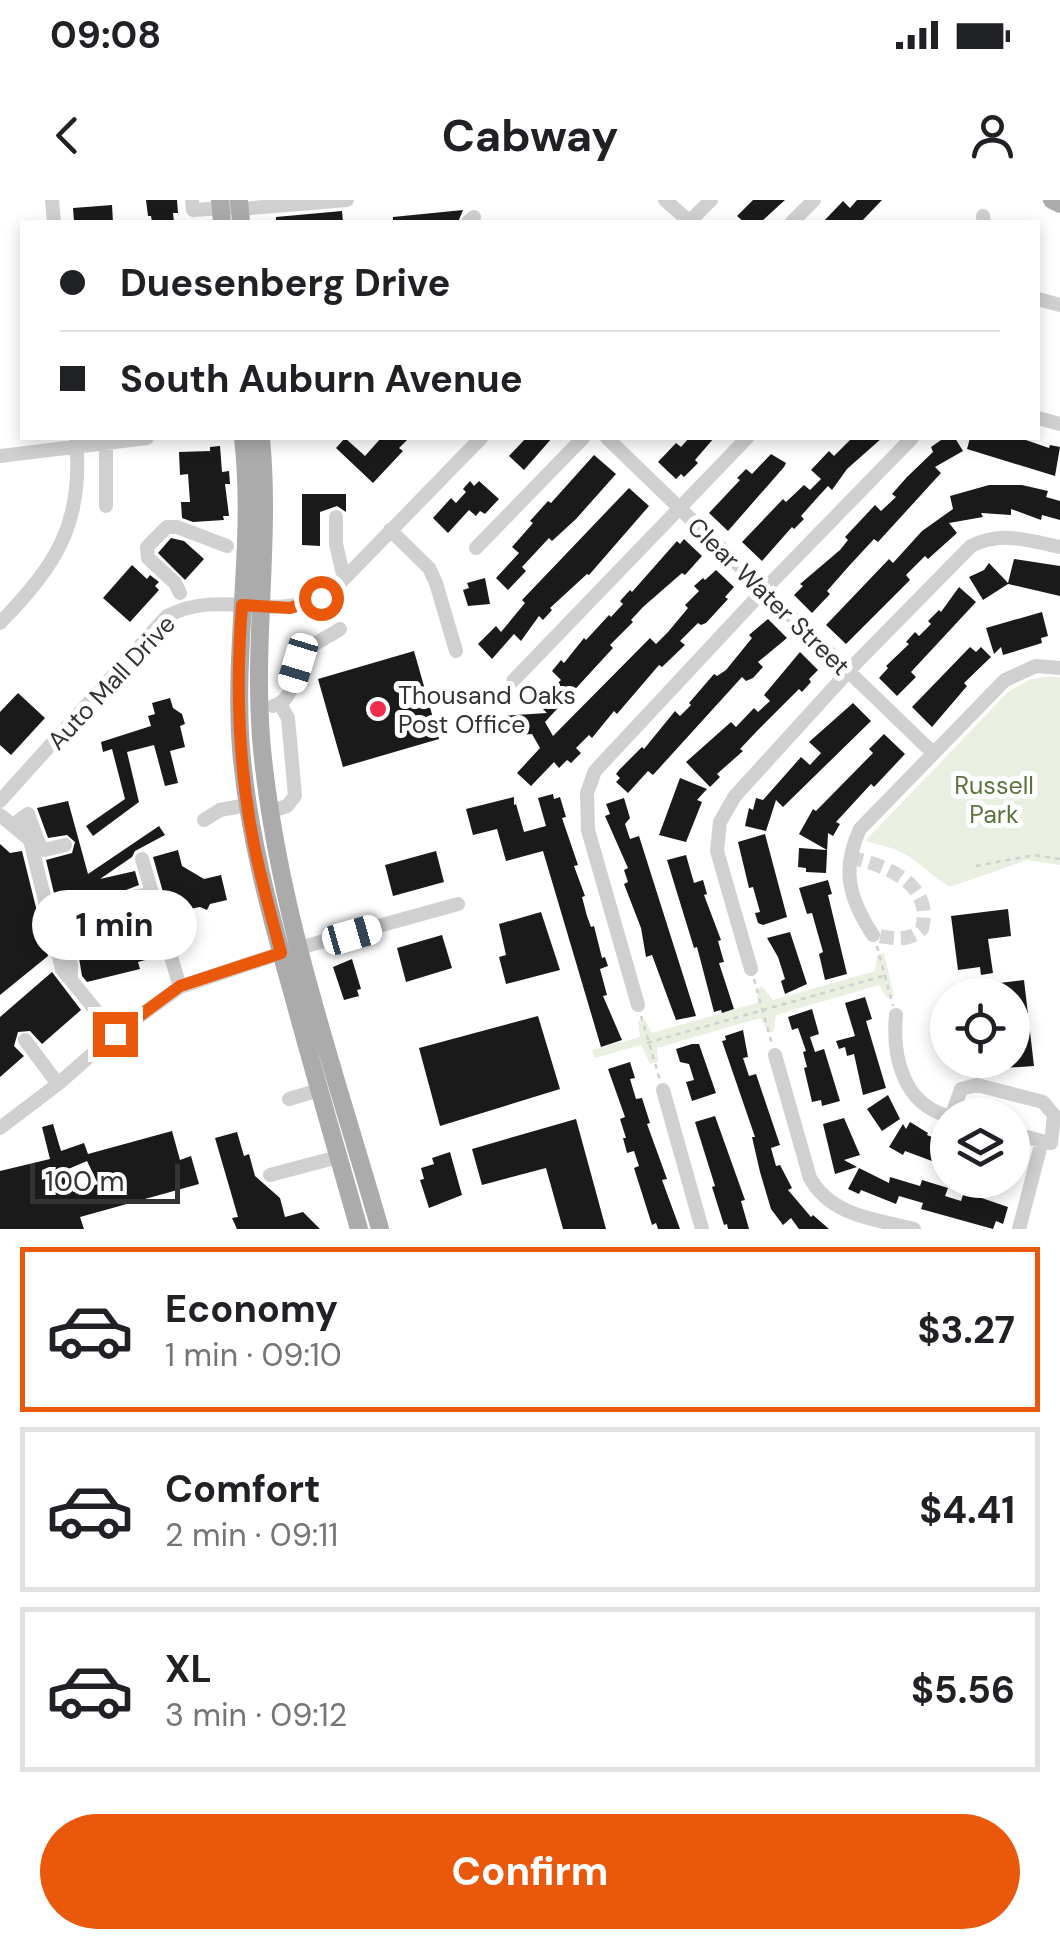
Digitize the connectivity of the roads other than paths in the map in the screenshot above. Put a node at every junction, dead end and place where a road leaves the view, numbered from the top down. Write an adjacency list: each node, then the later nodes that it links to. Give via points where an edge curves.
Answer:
1 (192, 200): 8 (street, via 193,210)
2 (348, 200): 8 (street)
3 (666, 200): 9 (street)
4 (711, 200): 10 (street)
5 (814, 200): 11 (street)
6 (1052, 200): 7 (main road)
7 (1060, 204)
8 (232, 210)
9 (688, 220)
10 (692, 220)
11 (794, 220)
12 (126, 440): 21 (street)
13 (244, 440): 33 (main road)
14 (261, 440): 33 (main road, via 264,522)
15 (479, 440): 26 (street, Auto Mall Drive)
16 (582, 440): 29 (street)
17 (608, 440): 24 (street, Clear Water Street)
18 (745, 440): 24 (street)
19 (910, 440): 31 (street)
20 (77, 441): 21 (street); 22 (street); 34 (street, via 70,530 39,582)
21 (106, 442): 23 (street)
22 (0, 456)
23 (106, 506)
24 (678, 508): 31 (street, Clear Water Street); 39 (street)
25 (336, 517): 30 (street)
26 (390, 530): 30 (street, Auto Mall Drive); 36 (street, via 436,582)
27 (226, 546): 32 (street, via 177,527 154,538 148,558)
28 (1060, 547): 38 (street, via 1006,535 971,546)
29 (476, 548)
30 (344, 579): 33 (street, Auto Mall Drive, via 306,605)
31 (762, 591): 38 (street, Clear Water Street); 60 (street, via 604,759 589,785 588,830)
32 (180, 593)
33 (251, 606): 41 (main road); 43 (street, Auto Mall Drive, via 193,605 168,616); 44 (main road, via 239,711)
34 (0, 623)
35 (340, 629): 40 (street, via 302,656)
36 (456, 651)
37 (1060, 668): 42 (street, via 1036,666 1005,680)
38 (848, 673): 42 (street, Clear Water Street); 57 (street, via 734,796 720,822 717,851)
39 (513, 680)
40 (280, 704): 41 (street); 45 (street, via 288,718 294,796)
41 (259, 706): 45 (main road)
42 (932, 752): 54 (street, via 860,829 851,848 849,888)
43 (0, 801)
44 (248, 805): 47 (street); 55 (main road, via 259,867)
45 (270, 812): 55 (main road)
46 (0, 815): 48 (street)
47 (204, 820)
48 (12, 826): 49 (street, via 28,814 39,844 46,850); 58 (street, via 30,840 58,960)
49 (64, 845)
50 (142, 859): 59 (street)
51 (133, 897): 56 (street, via 148,898)
52 (458, 904): 55 (street)
53 (84, 920): 58 (street, via 64,932)
54 (873, 935)
55 (290, 951): 59 (street); 66 (main road); 78 (main road)
56 (166, 962)
57 (751, 969)
58 (71, 980): 62 (street)
59 (180, 986): 62 (street)
60 (638, 1005)
61 (896, 1015): 72 (street, via 894,1039 909,1090)
62 (115, 1034): 65 (street)
63 (25, 1040): 65 (street)
64 (775, 1055): 80 (street, via 816,1190 838,1208)
65 (58, 1084): 73 (street)
66 (319, 1090): 70 (street); 75 (main road)
67 (663, 1090): 79 (street)
68 (957, 1098): 69 (street, via 961,1089 977,1084)
69 (1028, 1098)
70 (289, 1099)
71 (1030, 1099): 74 (street, via 1054,1115)
72 (930, 1109)
73 (0, 1128)
74 (1051, 1143): 81 (street)
75 (338, 1157): 76 (street); 77 (main road)
76 (270, 1175)
77 (360, 1229)
78 (380, 1229)
79 (702, 1229)
80 (914, 1229)
81 (1019, 1229)

